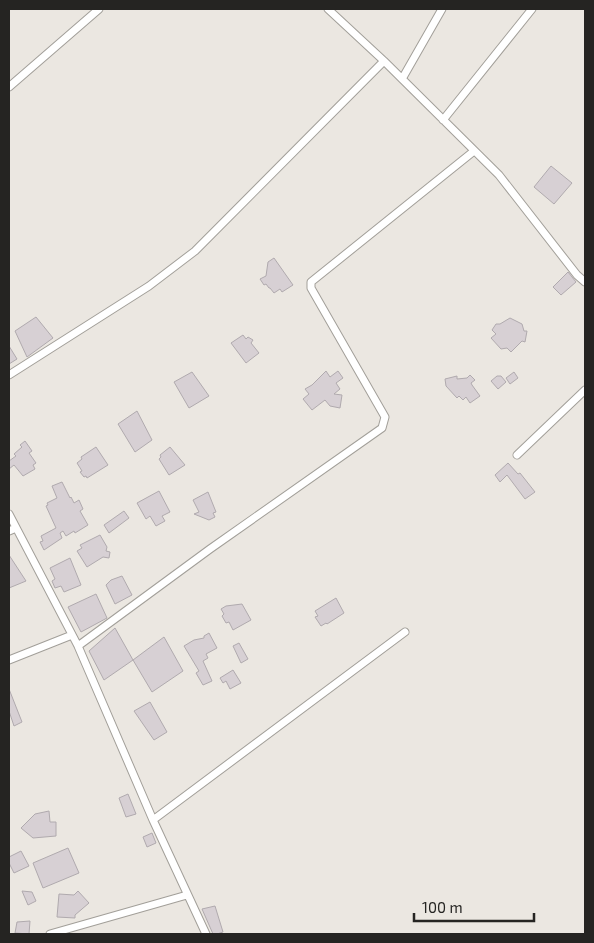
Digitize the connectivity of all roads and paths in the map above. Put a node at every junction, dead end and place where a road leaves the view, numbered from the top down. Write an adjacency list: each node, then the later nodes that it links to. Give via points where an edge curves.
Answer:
1 (98, 9): 7 (street)
2 (328, 9): 5 (street)
3 (442, 9): 6 (street)
4 (532, 9): 8 (street)
5 (384, 61): 6 (street); 11 (street, via 195,251 149,286)
6 (402, 79): 8 (street)
7 (9, 87)
8 (443, 120): 9 (street)
9 (474, 151): 10 (street, via 499,174); 18 (street, via 311,282 385,418 382,428)
10 (585, 282)
11 (9, 375)
12 (585, 390): 13 (street)
13 (517, 455)
14 (9, 514): 15 (street)
15 (12, 530): 17 (street)
16 (405, 632): 20 (street)
17 (72, 634): 18 (street); 19 (street)
18 (78, 646): 20 (street)
19 (9, 660)
20 (153, 820): 21 (street)
21 (187, 895): 22 (street); 23 (street)
22 (50, 934)
23 (206, 934)

